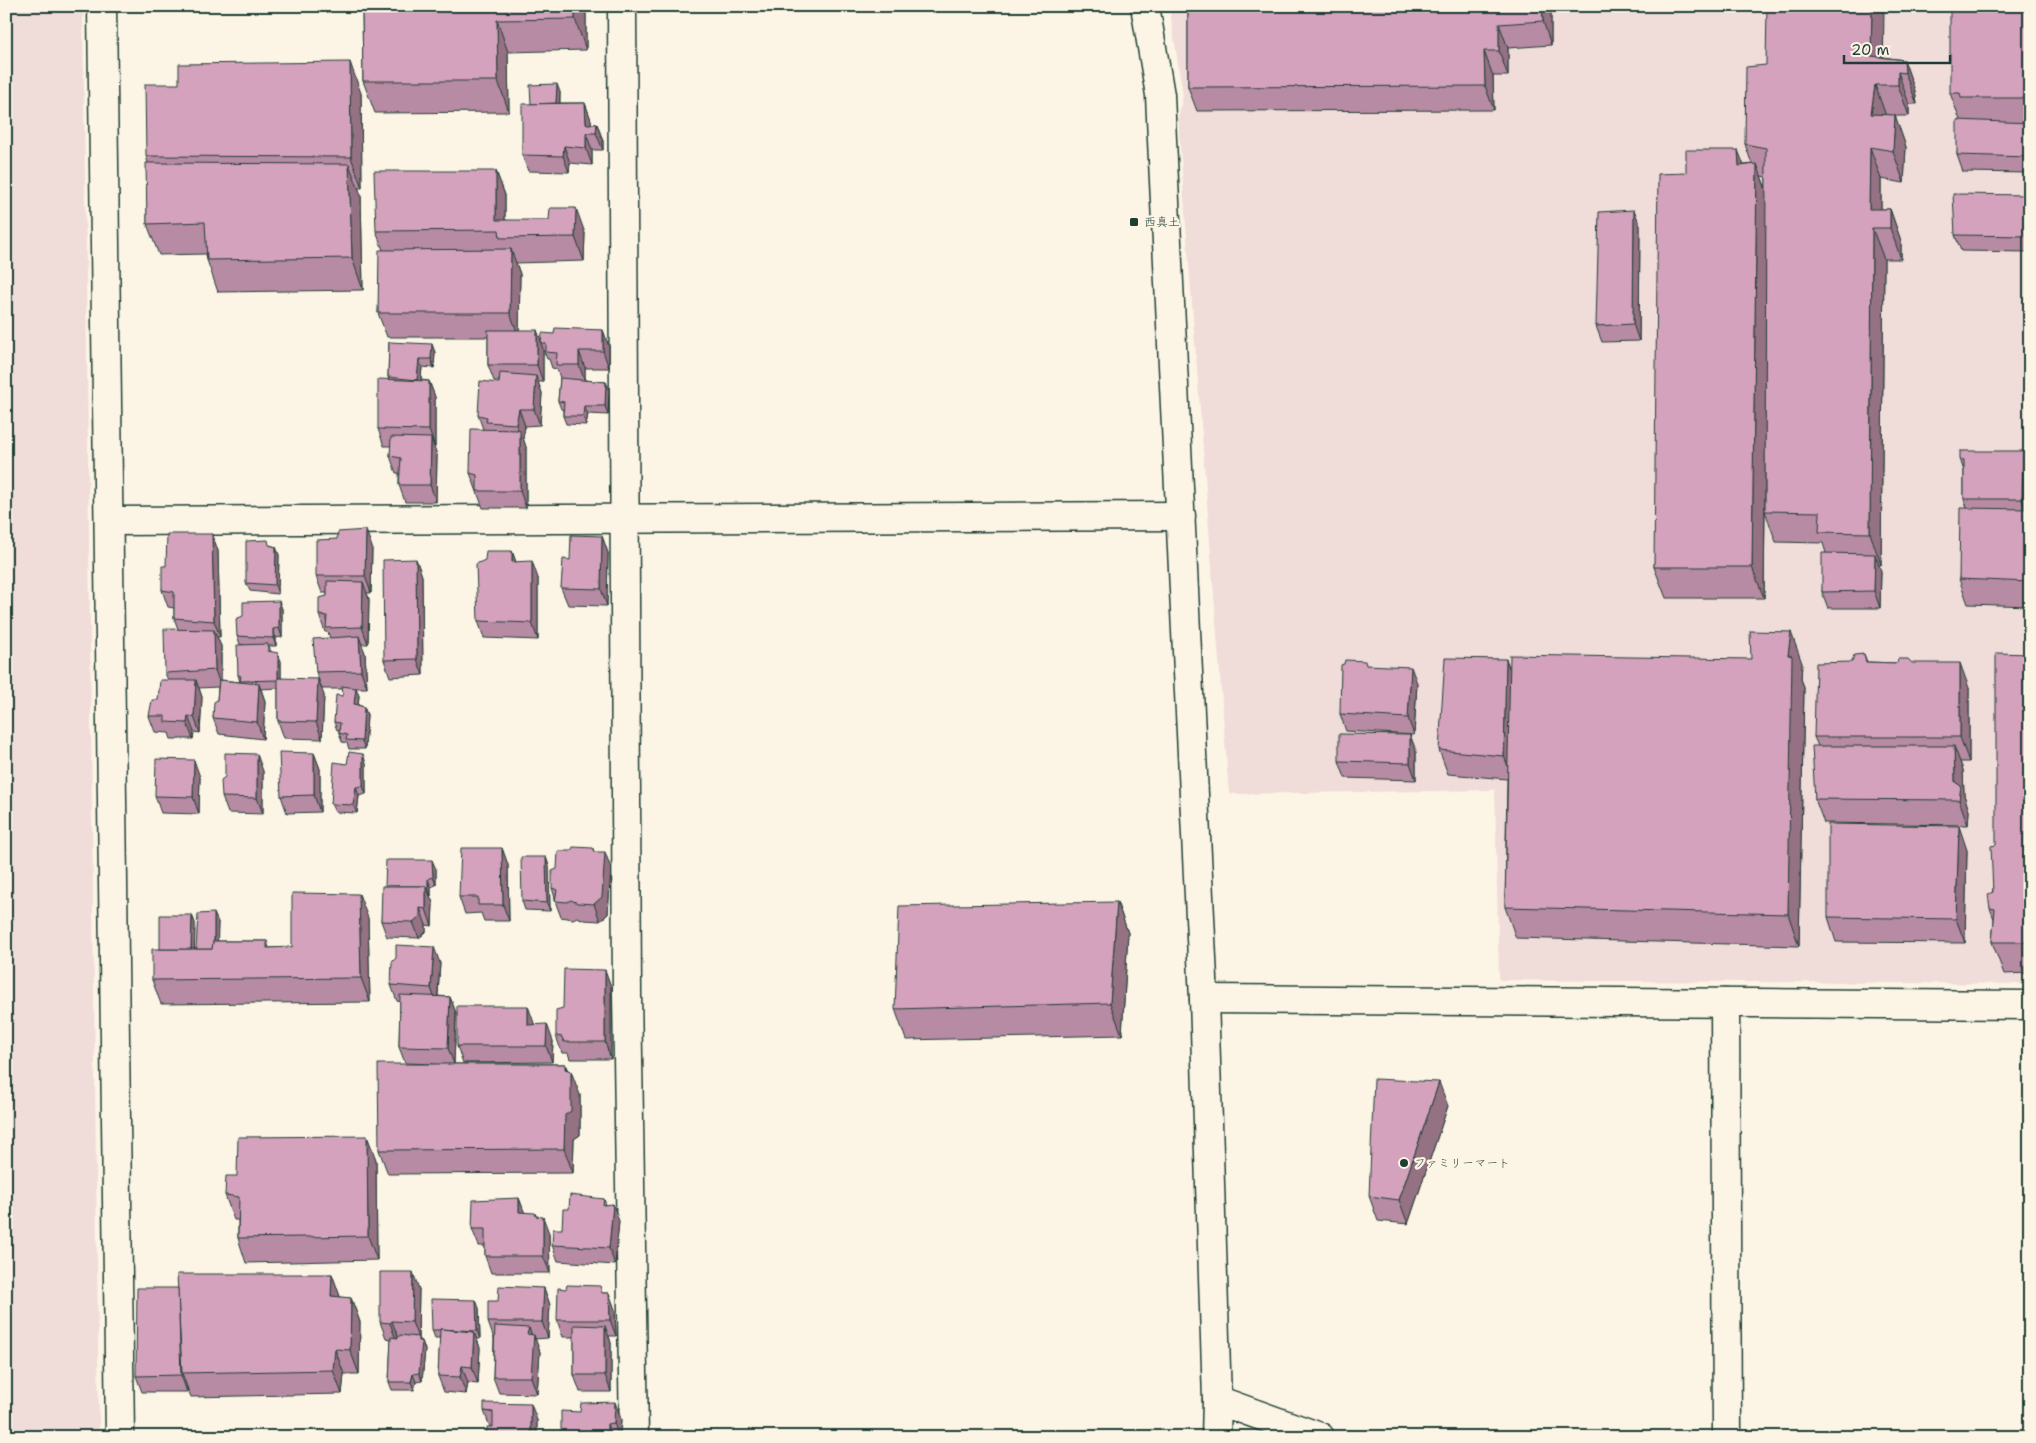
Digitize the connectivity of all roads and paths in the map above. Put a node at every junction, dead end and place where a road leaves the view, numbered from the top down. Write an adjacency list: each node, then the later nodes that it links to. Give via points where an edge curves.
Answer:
1 (102, 6): 6 (street)
2 (622, 6): 5 (street)
3 (1145, 6): 4 (street, via 1160,95)
4 (1181, 516): 5 (street); 7 (street)
5 (626, 518): 6 (street); 12 (street, via 627,993)
6 (110, 521): 11 (street)
7 (1204, 998): 8 (street); 10 (street)
8 (1725, 1003): 9 (street); 15 (street)
9 (2030, 1005)
10 (1217, 1400): 13 (street); 14 (street)
11 (120, 1437)
12 (634, 1437)
13 (1216, 1437)
14 (1320, 1437)
15 (1727, 1437)

